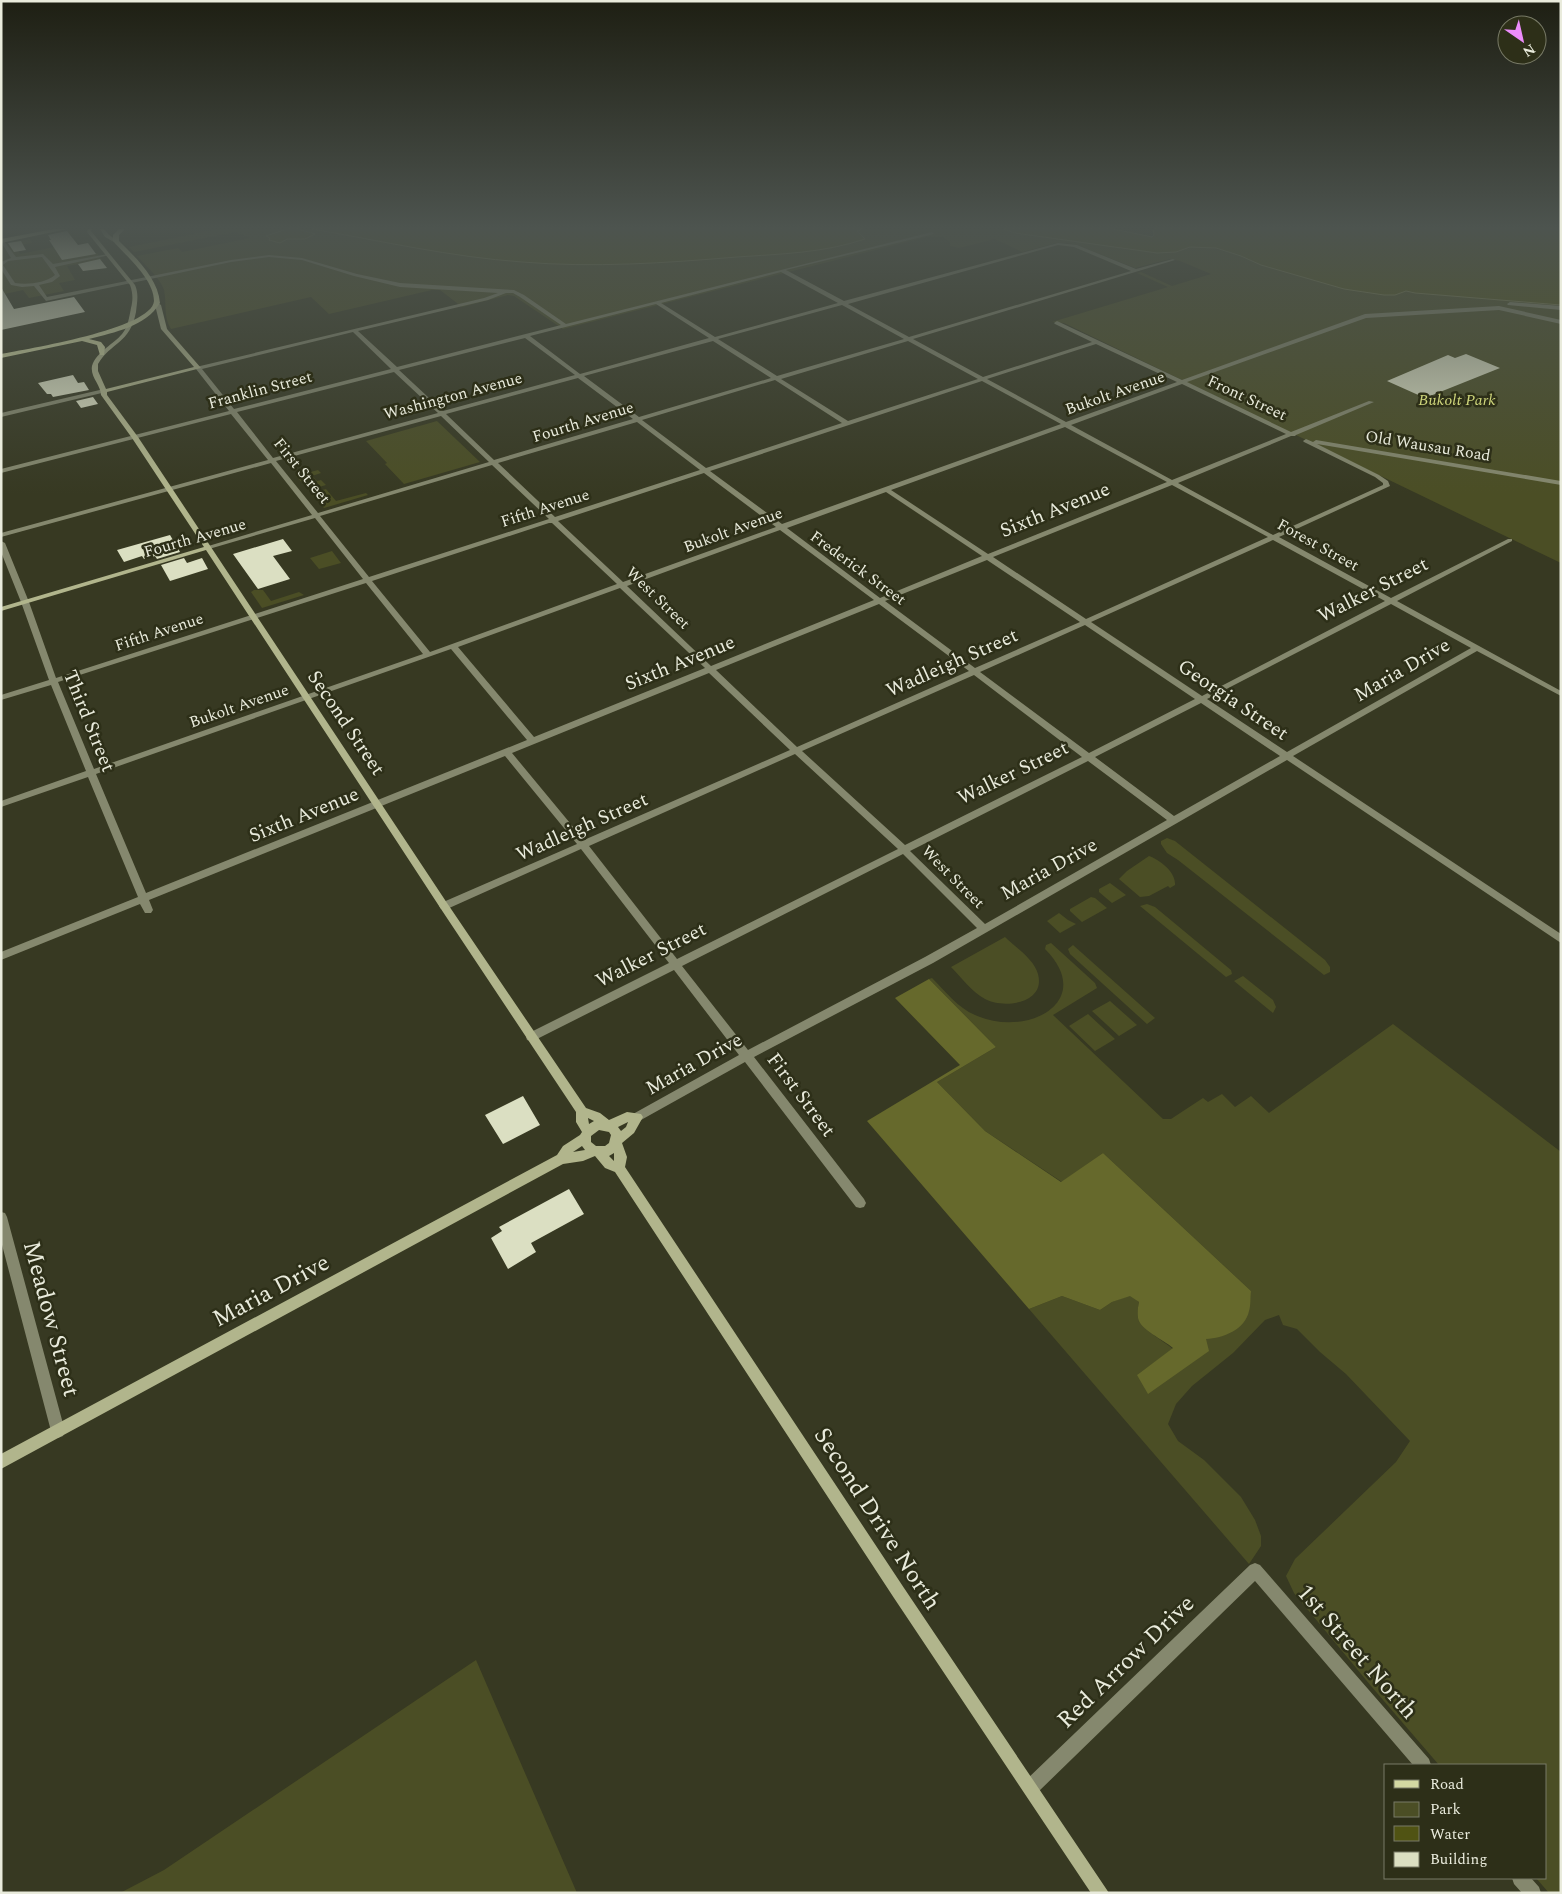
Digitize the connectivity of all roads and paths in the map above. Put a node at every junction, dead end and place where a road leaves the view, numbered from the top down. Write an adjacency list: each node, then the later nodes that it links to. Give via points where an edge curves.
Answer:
1 (132, 317): 15 (street)
2 (145, 317): 15 (main road)
3 (161, 317): 25 (street, First Street, via 164,329)
4 (411, 317): 17 (street)
5 (553, 317): 16 (street)
6 (598, 317): 16 (street, Franklin Street)
7 (679, 317): 19 (street)
8 (790, 317): 19 (street, Washington Avenue)
9 (869, 317): 20 (street)
10 (982, 317): 20 (street, Fourth Avenue)
11 (1361, 317): 30 (street, Bukolt Avenue)
12 (1543, 317): 13 (street, Bukolt Avenue)
13 (1561, 322)
14 (1057, 323): 22 (street, Front Street)
15 (130, 325): 21 (main road); 23 (street, via 121,338)
16 (565, 326): 18 (street, Franklin Street)
17 (355, 331): 25 (street); 26 (street, West Street)
18 (526, 336): 26 (street, Franklin Street); 27 (street, Frederick Street)
19 (712, 339): 27 (street, Washington Avenue); 28 (street)
20 (909, 339): 28 (street, Fourth Avenue); 29 (street)
21 (68, 342): 23 (main road, via 98,342); 24 (main road)
22 (1096, 342): 29 (street, Fifth Avenue); 30 (street, Front Street)
23 (102, 354): 31 (street, Second Street, via 94,370)
24 (1, 356)
25 (198, 368): 31 (street); 33 (street, First Street)
26 (396, 369): 33 (street, Franklin Street); 34 (street, West Street)
27 (577, 376): 34 (street, Washington Avenue); 36 (street, Frederick Street)
28 (775, 378): 36 (street, Fourth Avenue); 37 (street)
29 (982, 378): 37 (street, Fifth Avenue); 38 (street)
30 (1184, 383): 38 (street, Bukolt Avenue); 39 (street, Front Street)
31 (104, 391): 35 (street); 40 (street, Second Street)
32 (1371, 402): 39 (street, Sixth Avenue)
33 (232, 412): 40 (street, Franklin Street); 42 (street, First Street)
34 (443, 413): 42 (street, Washington Avenue); 43 (street, West Street)
35 (1, 415)
36 (636, 420): 43 (street, Fourth Avenue); 44 (street, Frederick Street)
37 (846, 423): 44 (street, Fifth Avenue)
38 (1066, 424): 46 (street, Forest Street); 49 (street, Bukolt Avenue)
39 (1291, 434): 41 (street, Old Wausau Road); 46 (street, Sixth Avenue)
40 (135, 437): 45 (street, Franklin Street); 48 (street, Second Street)
41 (1306, 441): 47 (street, Old Wausau Road); 54 (street, Wadleigh Street, via 1377,476 1387,486)
42 (272, 460): 48 (street, Washington Avenue); 50 (street, First Street)
43 (496, 463): 50 (street, Fourth Avenue); 51 (street, West Street)
44 (704, 470): 51 (street, Fifth Avenue); 52 (street, Frederick Street)
45 (1, 471)
46 (1172, 481): 54 (street, Forest Street); 58 (street, Sixth Avenue)
47 (1561, 483)
48 (168, 489): 53 (street, Washington Avenue); 57 (street, Second Street)
49 (886, 489): 52 (street, Bukolt Avenue); 58 (street, Georgia Street)
50 (318, 516): 57 (street, Fourth Avenue); 59 (street, First Street)
51 (554, 520): 59 (street, Fifth Avenue); 60 (street, West Street)
52 (779, 527): 60 (street, Bukolt Avenue); 61 (street, Frederick Street)
53 (1, 535)
54 (1274, 537): 62 (street, Forest Street); 66 (street, Wadleigh Street)
55 (1510, 540): 62 (street, Walker Street)
56 (1, 543): 63 (street, Third Street)
57 (207, 548): 63 (street, Fourth Avenue); 65 (street, Second Street)
58 (987, 556): 61 (street, Sixth Avenue); 66 (street, Georgia Street)
59 (368, 580): 65 (street, Fifth Avenue); 69 (street, First Street)
60 (622, 585): 67 (street, Bukolt Avenue); 70 (street, West Street)
61 (879, 600): 70 (street, Sixth Avenue); 71 (street, Frederick Street)
62 (1392, 601): 68 (street, Forest Street); 76 (street, Walker Street)
63 (25, 602): 64 (street, Fourth Avenue); 72 (street, Third Street)
64 (1, 609)
65 (252, 617): 72 (street, Fifth Avenue); 74 (street, Second Street)
66 (1086, 622): 71 (street, Wadleigh Street); 76 (street, Georgia Street)
67 (453, 646): 69 (street, Bukolt Avenue); 77 (street)
68 (1477, 648): 73 (street, Forest Street); 81 (street, Maria Drive)
69 (428, 655): 74 (street, Bukolt Avenue)
70 (711, 669): 77 (street, Sixth Avenue); 78 (street, West Street)
71 (974, 672): 78 (street, Wadleigh Street); 80 (street, Frederick Street)
72 (53, 681): 75 (street, Fifth Avenue); 82 (street, Third Street)
73 (1561, 694)
74 (306, 697): 82 (street, Bukolt Avenue); 84 (street, Second Street)
75 (1, 698)
76 (1202, 699): 80 (street, Walker Street); 81 (street, Georgia Street)
77 (532, 741): 79 (street, Sixth Avenue)
78 (796, 751): 86 (street, Wadleigh Street); 87 (street, West Street)
79 (507, 752): 84 (street, Sixth Avenue); 86 (street, First Street)
80 (1089, 757): 85 (street, Frederick Street); 87 (street, Walker Street)
81 (1288, 757): 85 (street, Maria Drive); 92 (street, Georgia Street)
82 (91, 773): 83 (street, Bukolt Avenue); 88 (street, Third Street)
83 (1, 804)
84 (378, 804): 88 (street, Sixth Avenue); 89 (street, Second Street)
85 (1174, 821): 91 (street, Maria Drive)
86 (584, 846): 89 (street, Wadleigh Street); 94 (street, First Street)
87 (904, 849): 91 (street, West Street); 94 (street, Walker Street)
88 (143, 898): 90 (street, Third Street); 93 (street, Sixth Avenue)
89 (444, 906): 95 (street, Second Street)
90 (148, 910)
91 (984, 929): 96 (street, Maria Drive)
92 (1561, 939)
93 (1, 956)
94 (675, 965): 95 (street, Walker Street); 96 (street, First Street)
95 (531, 1037): 97 (street, Second Street)
96 (748, 1056): 98 (street, Maria Drive); 105 (street, First Street)
97 (582, 1111): 99 (street); 100 (street)
98 (637, 1117): 99 (street); 101 (street, via 630,1130)
99 (607, 1125): 100 (street, via 593,1127); 101 (street, via 616,1131)
100 (586, 1135): 102 (street, via 588,1148); 103 (street)
101 (616, 1141): 102 (street, via 608,1151); 104 (street, via 621,1157)
102 (596, 1152): 103 (street); 104 (street)
103 (561, 1159): 107 (street, Maria Drive)
104 (619, 1168): 111 (street, Second Drive North)
105 (860, 1203)
106 (1, 1218): 107 (street, Meadow Street)
107 (58, 1431): 108 (street, Maria Drive)
108 (1, 1462)
109 (1254, 1570): 110 (street, 1st Street North); 111 (street, Red Arrow Drive)
110 (1421, 1764)
111 (1031, 1787): 113 (street, Second Drive North)
112 (1521, 1879): 114 (street)
113 (1101, 1893)
114 (1532, 1893)

